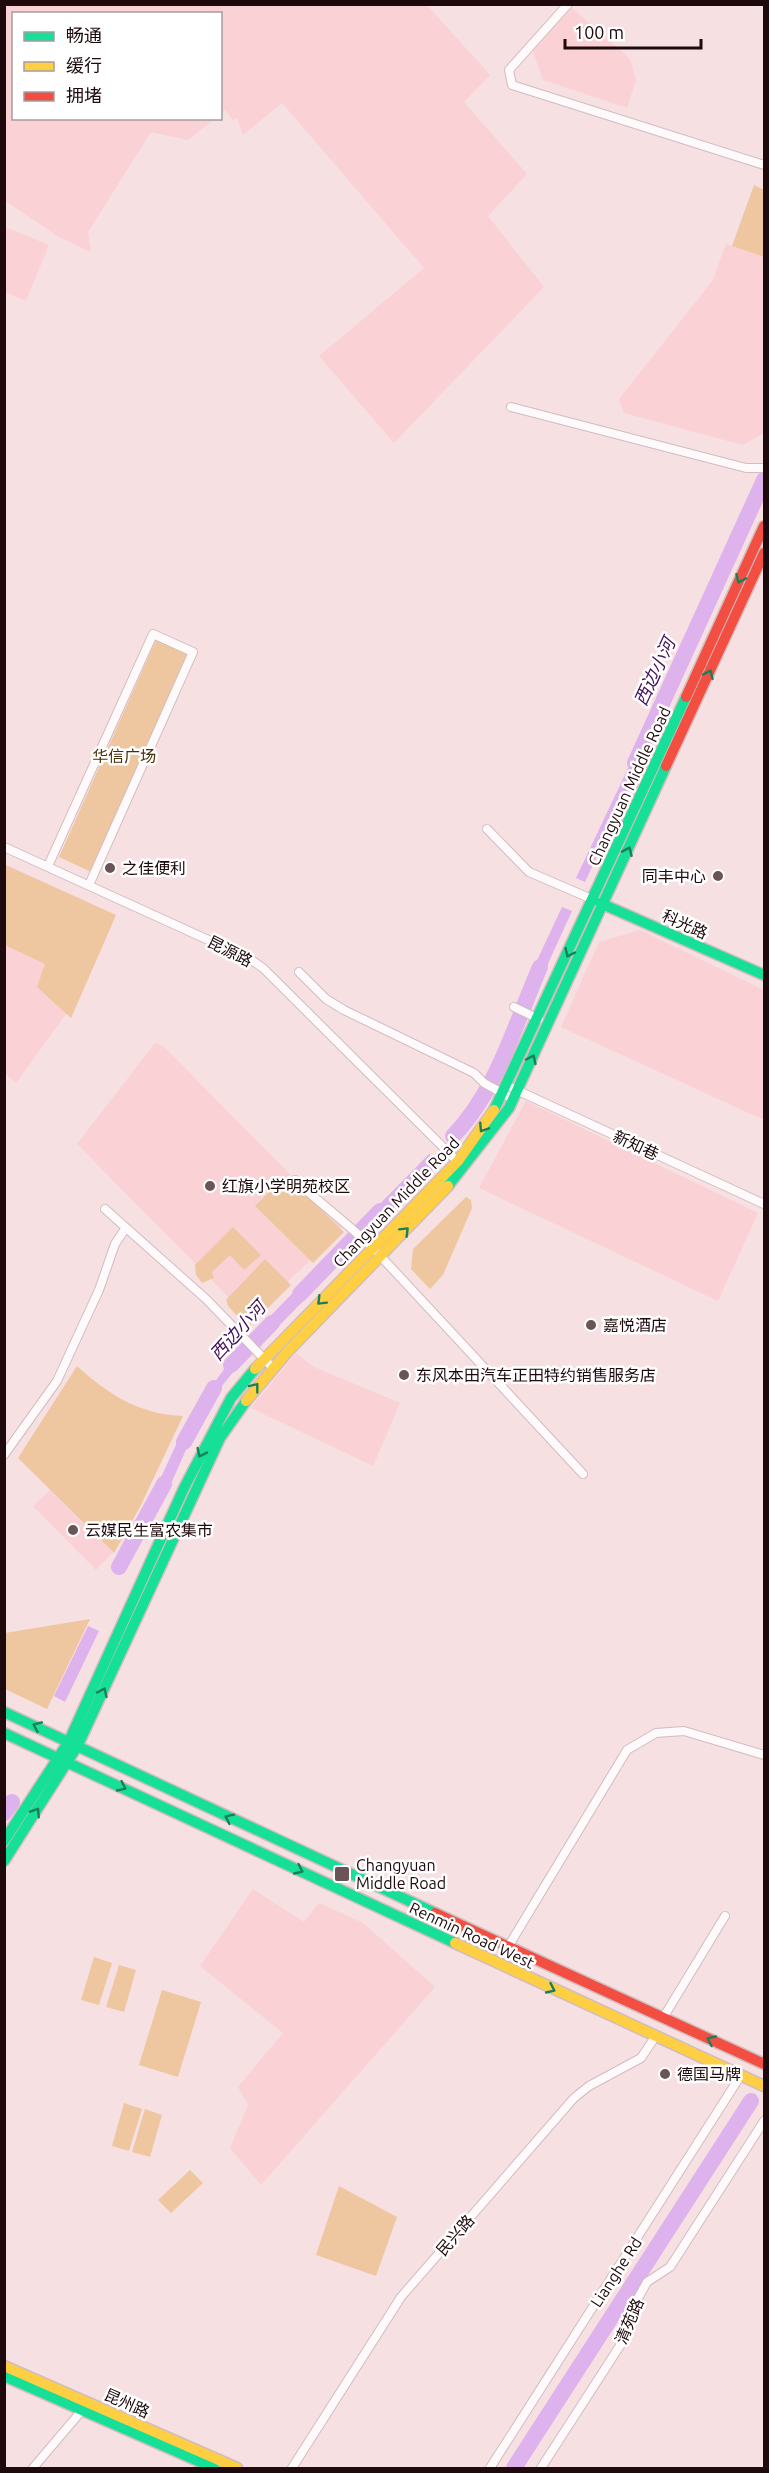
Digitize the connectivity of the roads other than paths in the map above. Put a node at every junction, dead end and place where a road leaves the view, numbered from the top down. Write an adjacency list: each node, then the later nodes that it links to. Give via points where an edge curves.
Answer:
1 (568, 4): 2 (street, via 509,70 512,85)
2 (765, 165)
3 (511, 407): 4 (street, via 746,468)
4 (764, 468)
5 (765, 526): 11 (main road, Changyuan Middle Road, one-way to 11)
6 (765, 553): 11 (main road, Changyuan Middle Road, one-way to 6)
7 (487, 829): 11 (street, via 520,865)
8 (4, 847): 9 (street, 昆源路)
9 (48, 866): 10 (street, 昆源路); 10 (street, via 153,634 193,652)
10 (89, 885): 17 (street, 昆源路, via 250,959)
11 (599, 902): 13 (main road, 科光路); 15 (main road, Changyuan Middle Road, one-way to 15); 16 (main road, Changyuan Middle Road, one-way to 11)
12 (299, 972): 16 (street, 新知巷, via 333,1004 474,1074 484,1083)
13 (765, 975)
14 (514, 1007): 15 (street)
15 (537, 1018): 16 (main road, Changyuan Middle Road)
16 (510, 1092): 17 (main road, Changyuan Middle Road, via 485,1145); 19 (street, 新知巷)
17 (458, 1162): 22 (main road, Changyuan Middle Road)
18 (295, 1180): 22 (street, via 326,1210 351,1225)
19 (765, 1204)
20 (105, 1209): 21 (street)
21 (125, 1229): 23 (street, via 206,1299); 25 (street, via 57,1381)
22 (373, 1249): 23 (main road, Changyuan Middle Road, one-way to 23); 24 (main road, Changyuan Middle Road); 26 (street)
23 (262, 1356): 24 (street); 29 (main road, Changyuan Middle Road, one-way to 29, via 213,1428)
24 (272, 1367): 29 (main road, Changyuan Middle Road, one-way to 24, via 220,1438)
25 (4, 1455)
26 (583, 1474)
27 (4, 1712): 29 (main road, Renmin Road West, one-way to 27)
28 (4, 1733): 31 (main road, Renmin Road West)
29 (74, 1743): 31 (main road); 35 (main road, Renmin Road West, one-way to 29)
30 (765, 1755): 35 (street, via 684,1731 656,1733 627,1750)
31 (64, 1760): 32 (main road); 33 (main road, one-way to 31); 37 (main road, Renmin Road West, one-way to 37)
32 (4, 1841)
33 (4, 1861)
34 (725, 1916): 36 (street)
35 (508, 1947): 36 (main road, Renmin Road West)
36 (663, 2018): 38 (main road, Renmin Road West, one-way to 36)
37 (655, 2037): 39 (main road, Renmin Road West); 48 (street, 民兴路, via 641,2058 574,2098 401,2297)
38 (765, 2064)
39 (741, 2075): 40 (main road, Renmin Road West); 49 (street, Lianghe Rd)
40 (765, 2086)
41 (765, 2121): 50 (street, 清苑路, via 670,2267 647,2282 631,2311 622,2341)
42 (4, 2366): 44 (main road, 昆州路)
43 (4, 2376): 44 (main road, 昆州路)
44 (86, 2407): 45 (street); 46 (main road, 昆州路); 47 (main road, 昆州路)
45 (33, 2469)
46 (214, 2469)
47 (237, 2469)
48 (292, 2469)
49 (490, 2469)
50 (541, 2469)

